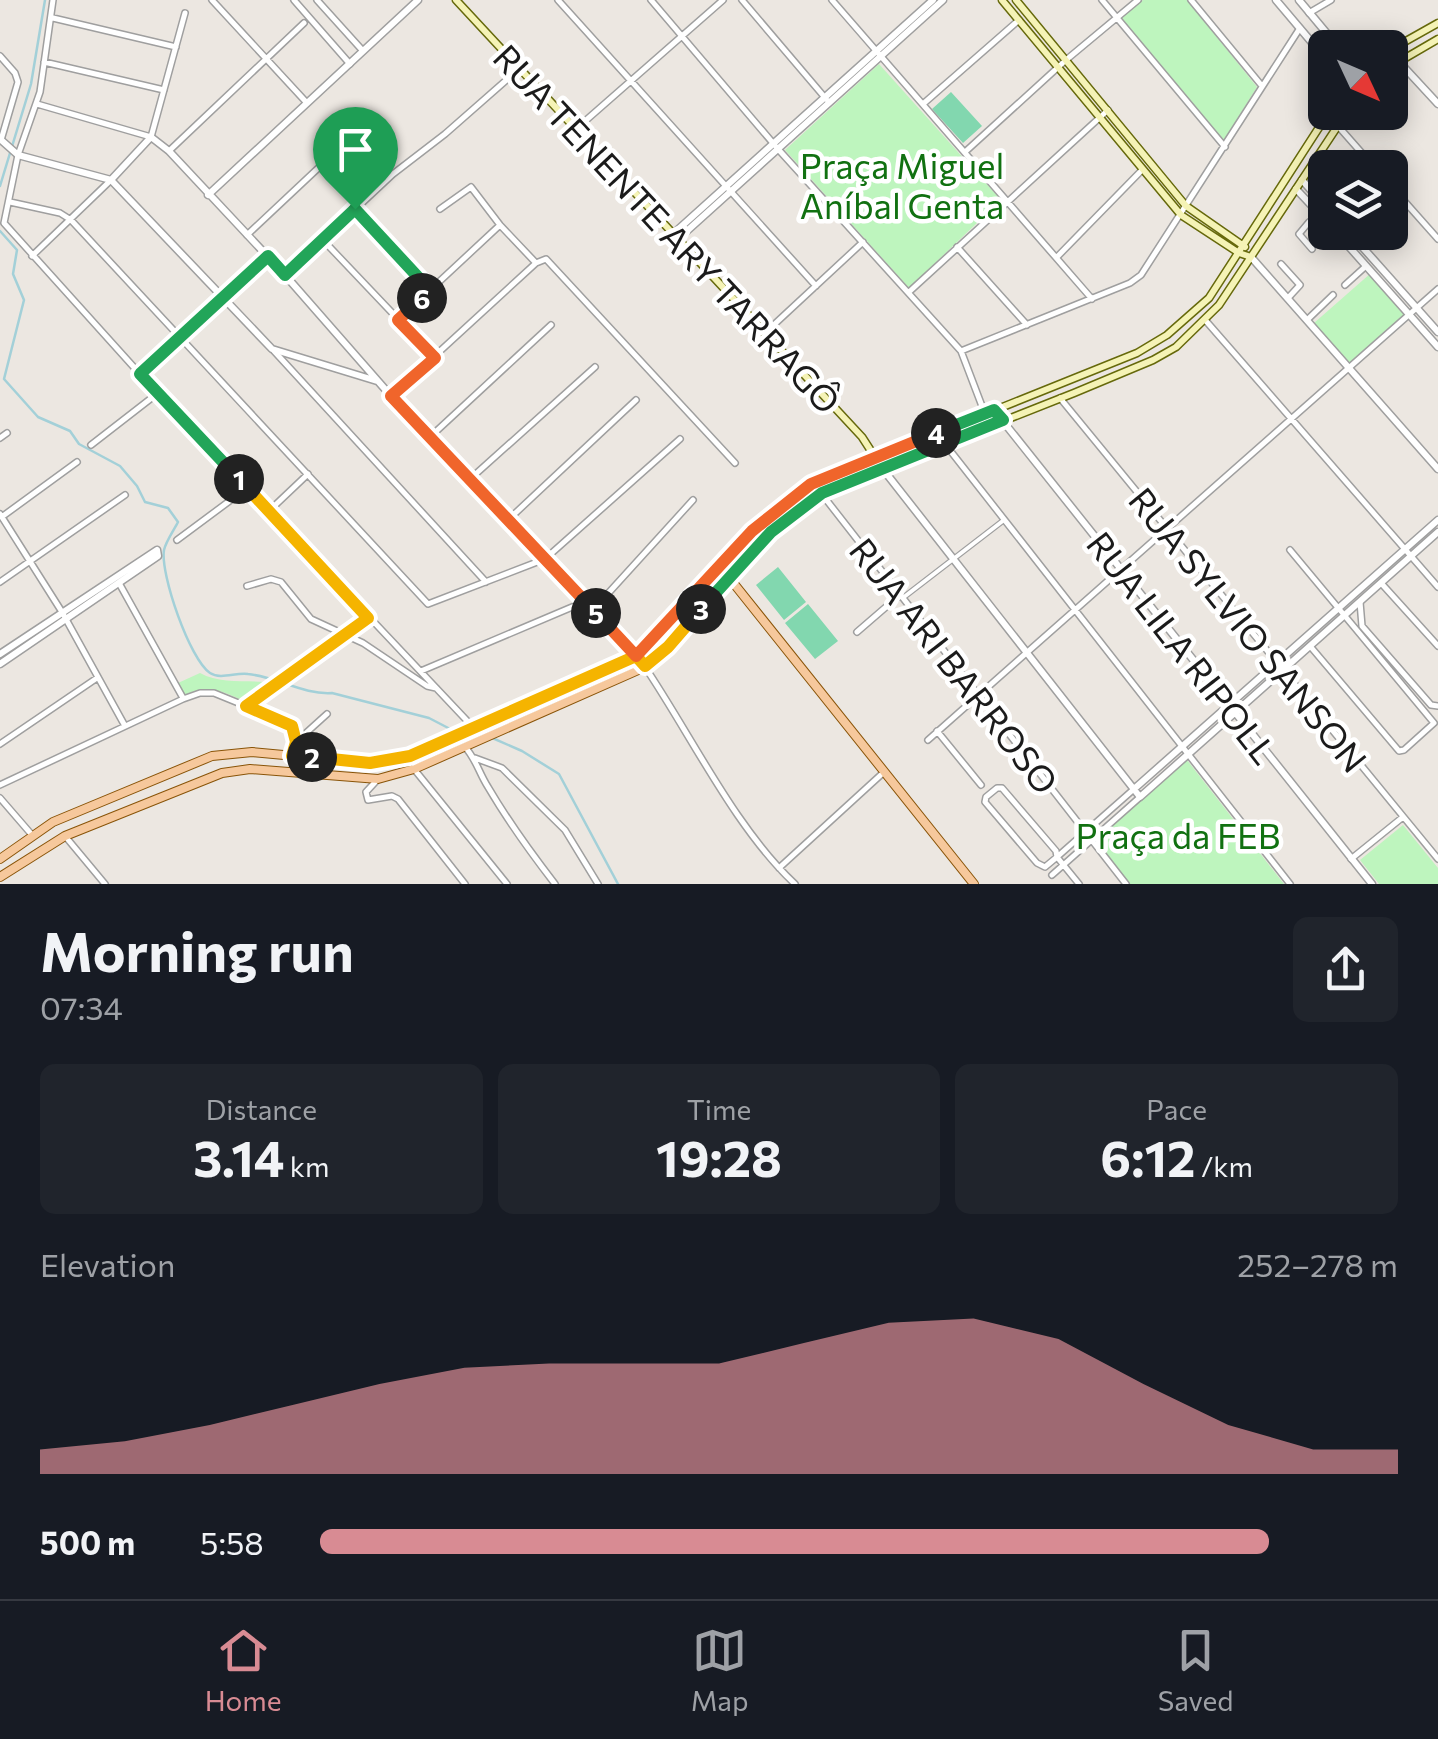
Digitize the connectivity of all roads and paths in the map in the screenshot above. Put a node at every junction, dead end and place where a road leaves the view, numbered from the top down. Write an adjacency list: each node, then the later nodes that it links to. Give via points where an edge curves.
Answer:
1 (53, 0): 25 (street)
2 (212, 0): 41 (street)
3 (294, 0): 44 (street)
4 (317, 0): 37 (street)
5 (418, 0): 37 (street)
6 (456, 0): 46 (main road, RUA TENENTE ARY TARRAGÔ)
7 (558, 0): 48 (street)
8 (651, 0): 32 (street)
9 (723, 0): 32 (street)
10 (742, 0): 51 (street)
11 (832, 0): 38 (street)
12 (933, 0): 38 (street)
13 (943, 0): 38 (street)
14 (1002, 0): 27 (main road)
15 (1016, 0): 23 (main road)
16 (1102, 0): 26 (street)
17 (1138, 0): 26 (street)
18 (1191, 0): 49 (street)
19 (1276, 0): 30 (street)
20 (1299, 0): 24 (street)
21 (1331, 0): 24 (street)
22 (185, 13): 36 (street)
23 (1027, 13): 27 (street); 42 (main road)
24 (1311, 14): 30 (street, via 1312,26); 30 (street, via 1300,13); 31 (street)
25 (53, 18): 36 (street); 43 (street)
26 (1116, 18): 42 (street); 66 (street)
27 (1019, 20): 45 (main road); 54 (street)
28 (304, 22): 41 (street)
29 (1438, 23): 35 (main road)
30 (1299, 27): 33 (street); 49 (street)
31 (1324, 30)
32 (682, 36): 48 (street); 65 (street)
33 (1308, 38)
34 (1438, 39): 39 (main road)
35 (1408, 40)
36 (176, 48): 50 (street)
37 (363, 51): 44 (street)
38 (879, 53): 51 (street); 54 (street)
39 (1408, 55)
40 (0, 56): 63 (street, via 18,78)
41 (265, 60): 52 (street); 68 (street)
42 (1066, 60): 45 (street); 56 (main road)
43 (44, 62): 50 (street); 53 (street)
44 (350, 64): 52 (street)
45 (1058, 67): 57 (main road); 70 (street)
46 (520, 68): 58 (main road, RUA TENENTE ARY TARRAGÔ); 84 (street)
47 (1408, 70): 55 (street)
48 (632, 81): 58 (street); 76 (street)
49 (1262, 86): 66 (street)
50 (164, 90): 62 (street)
51 (826, 100): 65 (street)
52 (307, 103): 78 (street)
53 (36, 104): 62 (street); 69 (street)
54 (923, 104): 70 (street)
55 (1438, 104)
56 (1108, 110): 57 (street); 71 (main road)
57 (1100, 117): 72 (main road); 79 (street)
58 (576, 130): 91 (main road, RUA TENENTE ARY TARRAGÔ)
59 (1317, 130): 95 (main road)
60 (1335, 130): 74 (main road)
61 (1342, 130): 67 (street)
62 (152, 136): 68 (street); 73 (street)
63 (0, 140): 69 (street)
64 (346, 142): 90 (street)
65 (775, 146): 76 (street); 94 (street)
66 (1224, 147): 83 (street)
67 (1359, 150)
68 (169, 151): 78 (street)
69 (14, 152): 73 (street); 80 (street)
70 (965, 152): 79 (street)
71 (1150, 162): 72 (street); 83 (main road)
72 (1142, 169): 86 (main road); 103 (street)
73 (111, 180): 87 (street); 115 (street)
74 (1302, 180): 75 (street); 77 (main road)
75 (1308, 187)
76 (728, 189): 91 (street); 110 (street)
77 (1296, 189): 81 (street); 104 (main road)
78 (208, 195): 90 (street)
79 (1007, 200): 97 (street); 103 (street)
80 (10, 202): 87 (street); 101 (street, via 4,223)
81 (1308, 202)
82 (1408, 205): 93 (street)
83 (1186, 206): 86 (street); 95 (main road)
84 (355, 209): 92 (street); 112 (street)
85 (440, 209): 89 (street, via 471,187)
86 (1181, 215): 100 (main road); 117 (street, via 1142,275)
87 (71, 220): 101 (street); 127 (street)
88 (1308, 223): 96 (street, via 1299,236)
89 (500, 225): 105 (street); 112 (street)
90 (247, 235): 102 (street)
91 (675, 236): 125 (main road, RUA TENENTE ARY TARRAGÔ)
92 (322, 239): 108 (street); 120 (street)
93 (1438, 239)
94 (863, 242): 110 (street); 113 (street)
95 (1244, 245): 100 (main road); 104 (main road)
96 (1308, 245)
97 (957, 247): 113 (street); 124 (street)
98 (1352, 250): 107 (street)
99 (1365, 250): 118 (street)
100 (1238, 253): 104 (main road); 142 (main road, via 1209,298 1167,336)
101 (32, 256): 135 (street)
102 (268, 256): 108 (street); 115 (street)
103 (1057, 257): 117 (street)
104 (1251, 257): 116 (street); 122 (main road)
105 (536, 263): 132 (street); 154 (street, via 549,262)
106 (1281, 264): 116 (street, via 1300,285)
107 (1366, 266): 109 (street); 119 (street)
108 (285, 275): 137 (street)
109 (1346, 285)
110 (816, 286): 125 (street)
111 (1438, 289): 118 (street)
112 (430, 290): 120 (street)
113 (908, 292): 130 (street)
114 (1333, 295): 121 (street)
115 (224, 298): 127 (street); 129 (street)
116 (1288, 298): 121 (street)
117 (1092, 299): 124 (street)
118 (1416, 308): 119 (street); 126 (street)
119 (1410, 314): 128 (street); 134 (street)
120 (398, 320): 132 (street)
121 (1307, 320): 134 (street)
122 (1206, 321): 140 (main road, via 1153,360); 144 (street)
123 (551, 325): 147 (street)
124 (1027, 325): 130 (street)
125 (765, 332): 152 (main road, RUA TENENTE ARY TARRAGÔ)
126 (1438, 332)
127 (179, 338): 135 (street); 157 (street)
128 (1438, 346)
129 (272, 349): 131 (street); 136 (street)
130 (961, 351): 143 (street)
131 (300, 358): 136 (street); 137 (street)
132 (435, 358): 139 (street)
133 (595, 367): 158 (street)
134 (1350, 367): 144 (street); 156 (street)
135 (140, 374): 138 (street)
136 (296, 376): 180 (street)
137 (378, 381): 139 (street)
138 (158, 393): 151 (street); 159 (street)
139 (391, 396): 147 (street)
140 (1060, 398): 145 (main road); 168 (street, RUA SYLVIO SANSON)
141 (636, 400): 165 (street)
142 (994, 410): 143 (main road); 145 (street, RUA LILA RIPOLL)
143 (985, 414): 152 (main road)
144 (1291, 418): 168 (street); 172 (street)
145 (1003, 420): 150 (main road); 177 (street, RUA LILA RIPOLL)
146 (7, 433): 148 (street)
147 (430, 437): 158 (street)
148 (0, 438)
149 (680, 440): 173 (street)
150 (945, 444): 155 (main road); 166 (street)
151 (91, 445)
152 (876, 457): 155 (main road, RUA TENENTE ARY TARRAGÔ); 176 (main road, via 793,496)
153 (77, 462): 164 (street)
154 (735, 463)
155 (882, 468): 160 (main road); 174 (street)
156 (1438, 469)
157 (308, 474): 163 (street); 180 (street, via 428,604)
158 (469, 480): 165 (street)
159 (248, 488): 163 (street); 170 (street)
160 (822, 493): 178 (main road, via 771,532); 185 (street, RUA ARI BARROSO)
161 (125, 495): 175 (street)
162 (694, 500): 189 (street)
163 (269, 511): 193 (street)
164 (1, 516): 175 (street)
165 (508, 520): 173 (street)
166 (1004, 520): 174 (street); 190 (street)
167 (1438, 520): 172 (street)
168 (1167, 530): 177 (street); 201 (street, RUA SYLVIO SANSON)
169 (1438, 532): 172 (street)
170 (178, 540)
171 (1290, 550): 188 (street)
172 (1408, 553): 182 (street); 184 (street); 188 (street)
173 (545, 559): 180 (street); 186 (street)
174 (953, 559): 185 (street); 198 (street)
175 (32, 560): 179 (street); 191 (street)
176 (720, 566): 178 (main road); 200 (main road)
177 (1122, 570): 190 (street); 210 (street, RUA LILA RIPOLL)
178 (730, 577): 203 (main road); 227 (main road)
179 (0, 582)
180 (486, 582)
181 (119, 583): 191 (street); 191 (street, via 158,556 156,549); 209 (street)
182 (1381, 583): 187 (street); 197 (street)
183 (247, 586): 195 (street, via 281,582 311,619)
184 (1438, 587)
185 (902, 596): 194 (street); 208 (street, RUA ARI BARROSO)
186 (584, 602): 189 (street); 205 (street)
187 (1360, 602): 192 (street); 212 (street, via 1362,626)
188 (1338, 608): 192 (street); 201 (street)
189 (593, 610): 200 (street)
190 (1075, 612): 198 (street); 222 (street)
191 (64, 615): 199 (street); 202 (street); 206 (street)
192 (1344, 616): 196 (street); 196 (street, via 1434,719 1432,726 1399,751)
193 (368, 618): 195 (street); 205 (street)
194 (857, 632)
195 (346, 634): 207 (street); 211 (street)
196 (1310, 646): 204 (street)
197 (1438, 646)
198 (1027, 652): 208 (street); 231 (street)
199 (0, 654)
200 (636, 656): 203 (street); 216 (main road)
201 (1277, 662): 204 (street, RUA SYLVIO SANSON); 210 (street)
202 (0, 664)
203 (645, 666): 221 (main road); 244 (street)
204 (1283, 670): 213 (street); 234 (street, RUA SYLVIO SANSON)
205 (421, 671): 207 (street)
206 (98, 677): 215 (street); 220 (street)
207 (436, 688): 216 (street)
208 (980, 694): 217 (street); 235 (street, RUA ARI BARROSO)
209 (183, 699): 211 (street, via 207,692); 215 (street)
210 (1229, 705): 213 (street, RUA LILA RIPOLL); 222 (street)
211 (246, 706): 219 (street, via 292,726)
212 (1438, 706)
213 (1235, 713): 223 (street); 241 (street, RUA LILA RIPOLL)
214 (328, 714): 219 (street)
215 (125, 726): 229 (street)
216 (470, 727): 224 (main road, via 410,756 370,763)
217 (937, 732): 218 (street); 230 (street)
218 (928, 740)
219 (296, 742): 224 (street)
220 (0, 744)
221 (464, 747): 225 (street); 226 (main road)
222 (1181, 747): 223 (street); 231 (street)
223 (1188, 755): 232 (street); 256 (street)
224 (292, 756): 236 (main road, via 212,756)
225 (475, 758): 250 (street, via 521,840); 251 (street, via 502,768 565,830)
226 (414, 769): 228 (main road); 249 (street)
227 (884, 771): 244 (street); 253 (main road)
228 (378, 779): 237 (main road, via 222,772); 248 (street, via 366,792 368,800 398,799)
229 (0, 785)
230 (980, 785)
231 (1134, 788): 232 (street); 235 (street)
232 (1140, 797): 238 (street)
233 (0, 798): 236 (street)
234 (1403, 817): 241 (street); 242 (street, RUA SYLVIO SANSON)
235 (1085, 832): 238 (street, RUA ARI BARROSO); 239 (street)
236 (32, 835): 240 (main road)
237 (64, 836): 246 (main road); 247 (street)
238 (1092, 840): 243 (street); 255 (street, RUA ARI BARROSO)
239 (1057, 857): 239 (street, via 1040,865 986,797 1002,788); 243 (street)
240 (0, 859)
241 (1352, 859): 257 (street, RUA LILA RIPOLL)
242 (1438, 859)
243 (1064, 865): 245 (street); 254 (street)
244 (779, 868): 252 (street)
245 (1052, 876)
246 (0, 878)
247 (105, 884)
248 (465, 884)
249 (507, 884)
250 (555, 884)
251 (598, 884)
252 (795, 884)
253 (974, 884)
254 (1079, 884)
255 (1126, 884)
256 (1290, 884)
257 (1372, 884)

